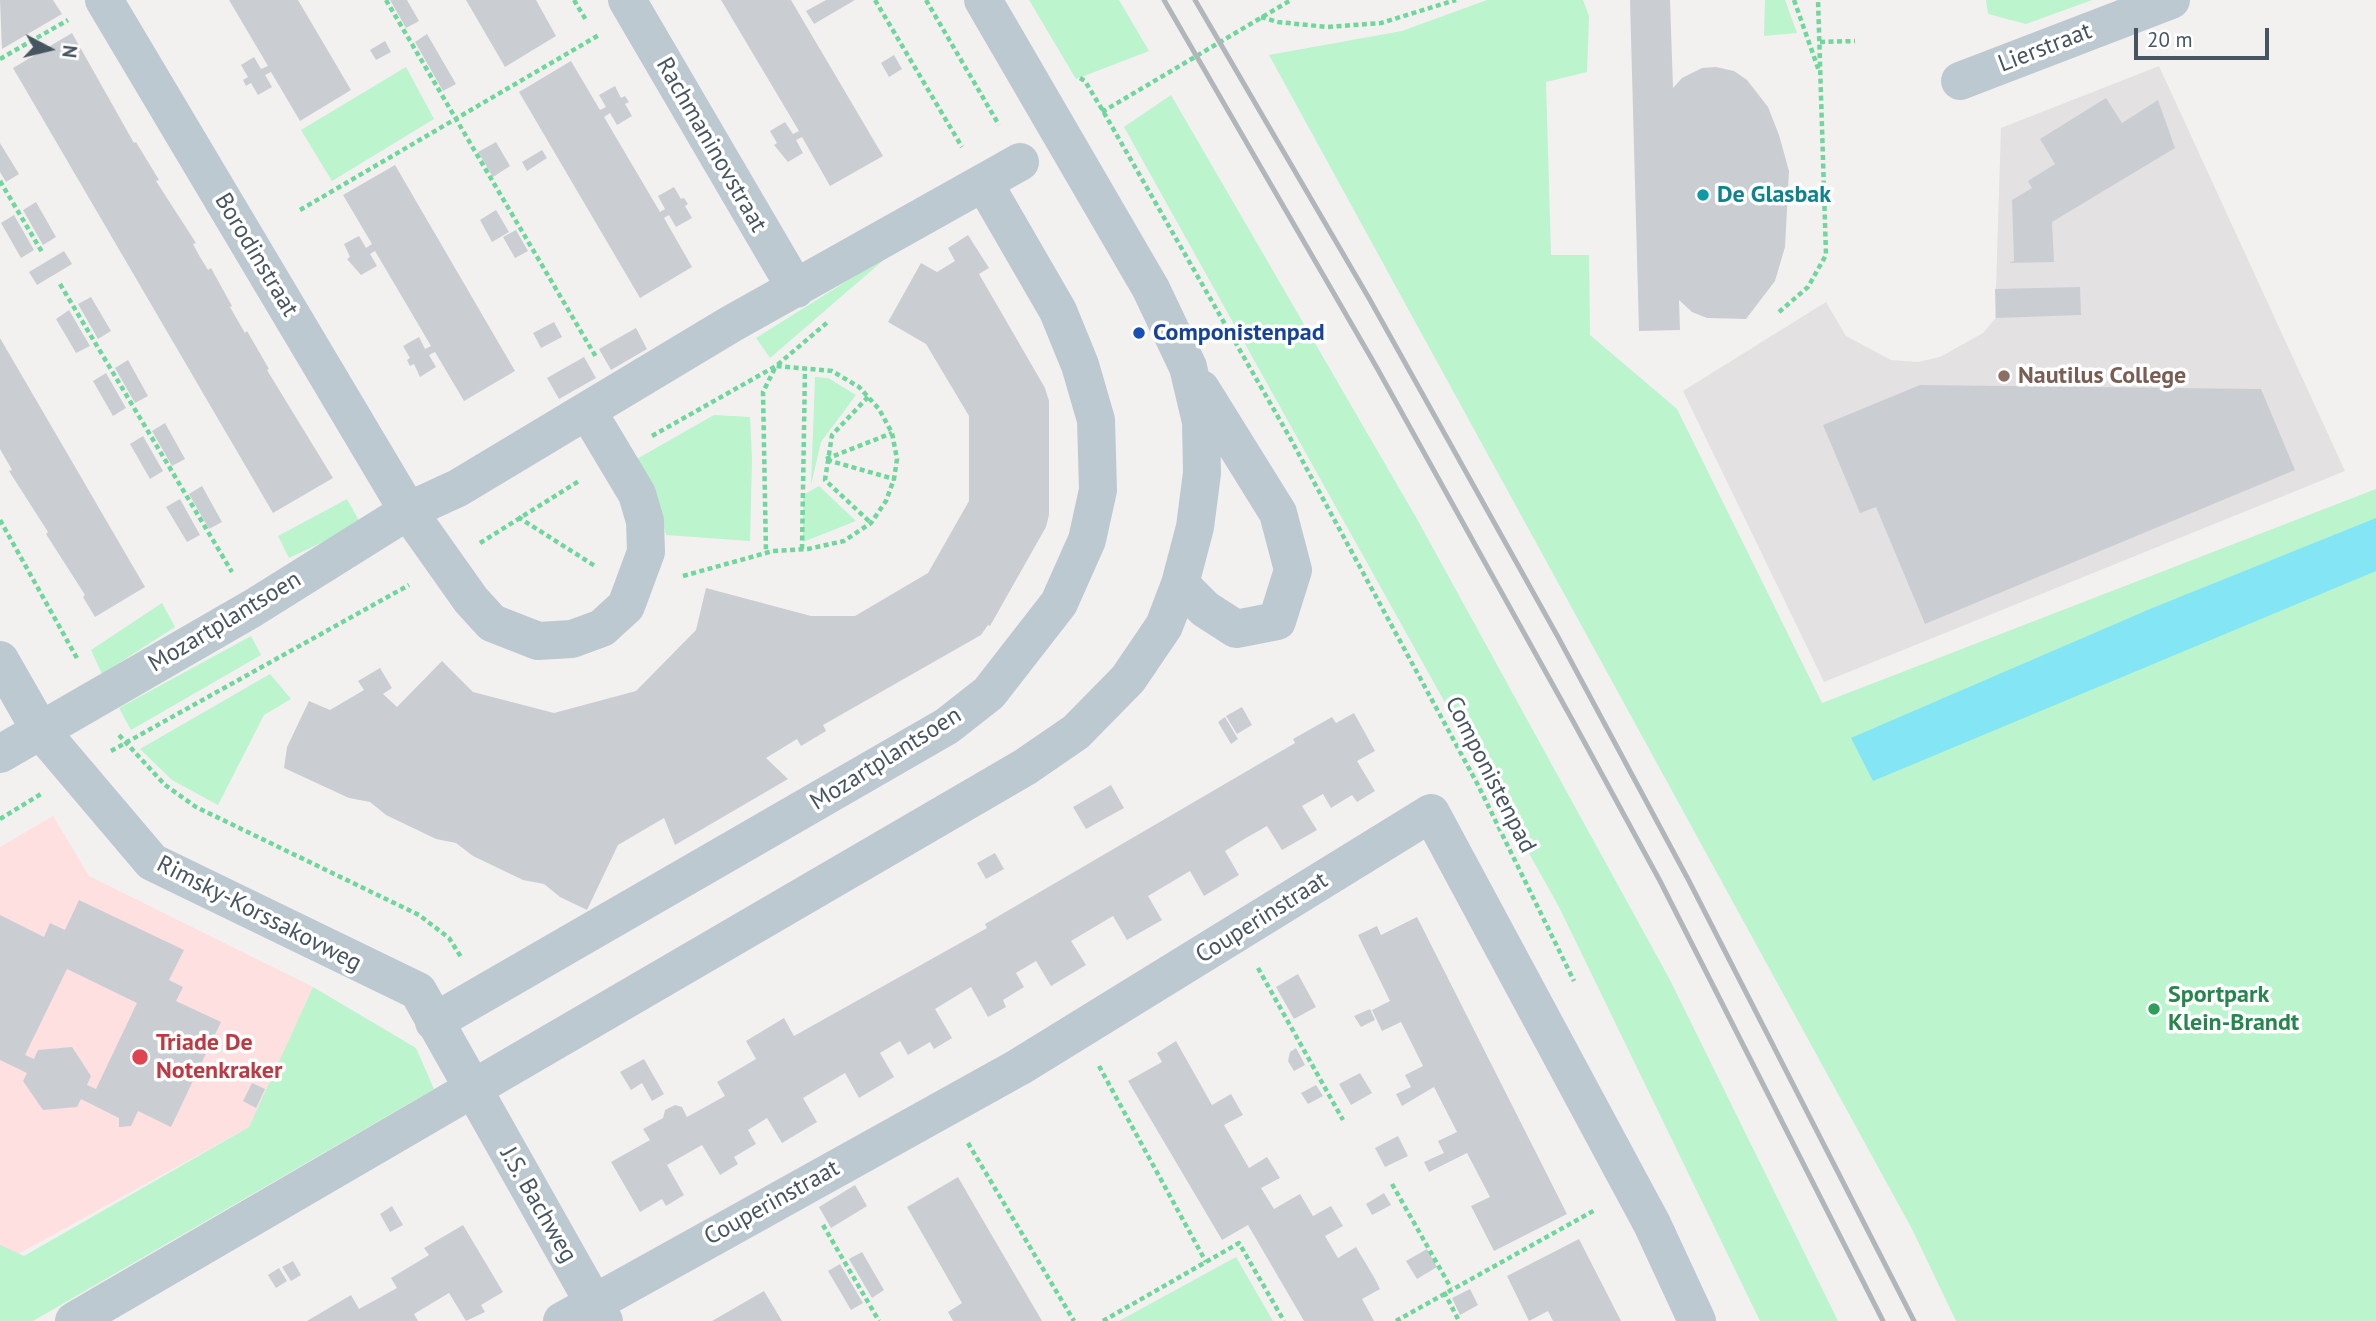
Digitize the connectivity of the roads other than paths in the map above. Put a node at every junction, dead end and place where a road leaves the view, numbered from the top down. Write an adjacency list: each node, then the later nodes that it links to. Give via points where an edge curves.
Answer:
1 (983, 0): 9 (street, via 1151,289)
2 (2171, 0): 5 (street, Lierstraat)
3 (92, 7): 11 (street, Borodinstraat)
4 (631, 7): 8 (street, Rachmaninovstraat)
5 (1960, 81)
6 (1020, 162): 7 (street, Mozartplantsoen)
7 (984, 183): 8 (street, Mozartplantsoen); 16 (street, Mozartplantsoen, via 1058,311 1097,420 1098,491 1087,540 1059,603 989,693 947,726)
8 (796, 289): 10 (street, Mozartplantsoen)
9 (1188, 368): 12 (street, via 1201,422 1202,473 1195,527); 12 (street, via 1278,513 1293,570 1277,621 1236,629 1205,609)
10 (603, 403): 11 (street, Mozartplantsoen, via 458,488); 11 (street, via 614,458 637,494 645,521 646,552 626,606 602,628 572,639 538,641 492,623)
11 (408, 511): 14 (street, Mozartplantsoen, via 253,608)
12 (1180, 584): 17 (street, via 1164,626 1128,679 1076,732 1025,767)
13 (0, 660): 14 (street, Rimsky-Korssakovweg)
14 (40, 730): 15 (street, Mozartplantsoen); 16 (street, Rimsky-Korssakovweg, via 152,862 418,992)
15 (0, 754)
16 (434, 1022): 17 (street, Rimsky-Korssakovweg)
17 (472, 1090): 18 (street, J.S. Bachweg); 19 (street)
18 (586, 1315): 20 (street, Couperinstraat, via 1079,1030 1431,813 1633,1190)
19 (75, 1321)
20 (1697, 1321)

